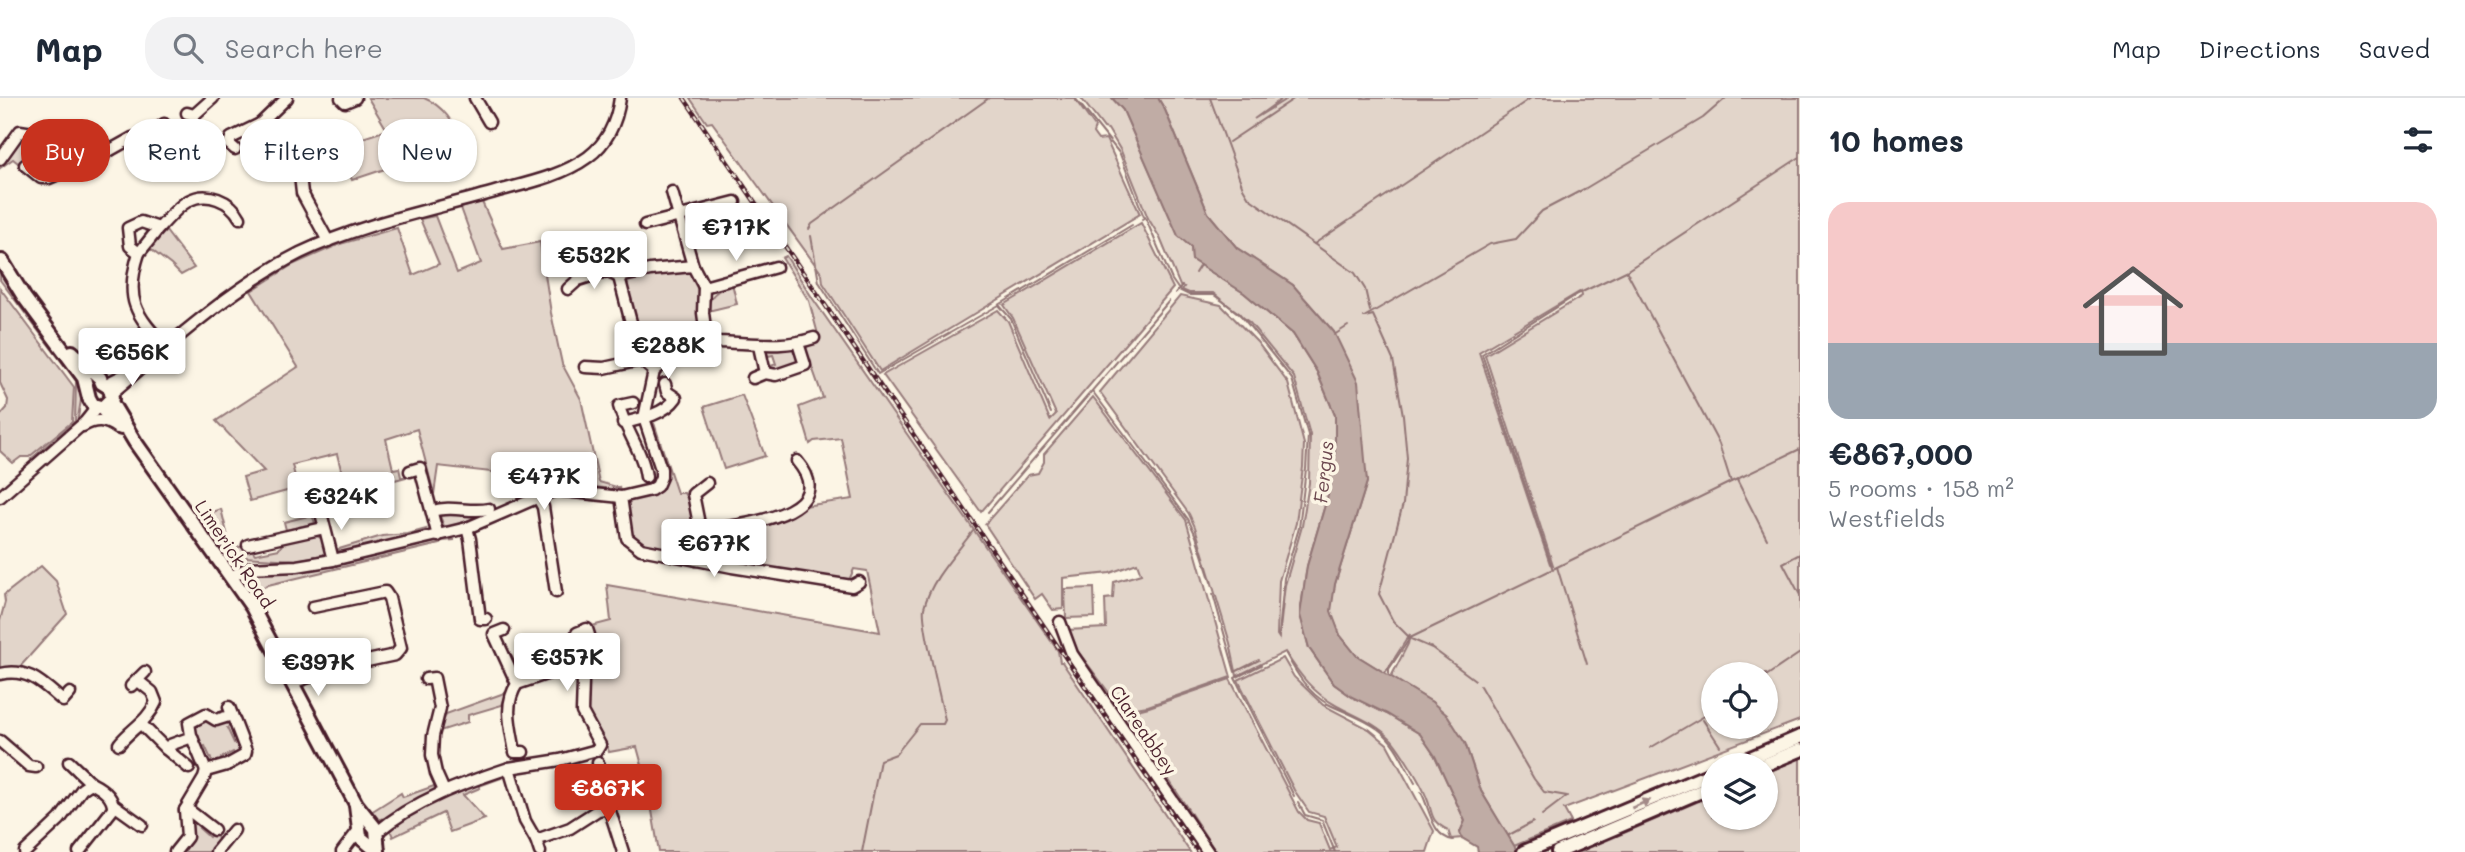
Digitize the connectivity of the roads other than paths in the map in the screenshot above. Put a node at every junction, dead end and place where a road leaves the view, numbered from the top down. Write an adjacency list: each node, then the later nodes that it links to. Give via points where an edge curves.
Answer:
1 (213, 98): 7 (street, via 194,115)
2 (287, 98): 8 (street)
3 (341, 98): 4 (street, via 345,102)
4 (355, 98)
5 (475, 98): 9 (street)
6 (620, 98): 23 (street, via 609,132 578,164 532,182)
7 (187, 113)
8 (265, 119)
9 (489, 122)
10 (21, 131): 15 (street)
11 (240, 134): 13 (street, via 229,144)
12 (124, 142): 14 (street)
13 (235, 149)
14 (110, 150)
15 (0, 159)
16 (301, 182): 23 (street)
17 (672, 192): 20 (street)
18 (735, 202): 20 (street)
19 (240, 218): 22 (street, via 233,206 222,200 196,198)
20 (681, 218): 21 (street); 26 (street)
21 (645, 225)
22 (159, 228): 24 (street); 24 (street, via 141,222 128,228 130,246)
23 (328, 241): 35 (street, via 244,288)
24 (139, 253): 35 (street, via 131,279 134,301)
25 (1, 259): 42 (main road, Limerick Road, via 24,297); 42 (main road, Limerick Road, via 77,358 100,378)
26 (693, 266): 28 (street); 29 (street)
27 (776, 267): 29 (street)
28 (619, 277): 30 (street, via 606,271 578,280); 36 (street)
29 (704, 287): 32 (street)
30 (568, 289)
31 (814, 338): 33 (street)
32 (707, 342): 34 (street); 38 (street, via 677,353)
33 (798, 344): 34 (street); 39 (street, via 805,365 776,375)
34 (759, 345): 39 (street)
35 (167, 348): 42 (street)
36 (640, 360): 37 (street); 38 (street)
37 (585, 367)
38 (654, 371): 44 (street)
39 (765, 373): 40 (street)
40 (753, 378)
41 (665, 384): 44 (street, via 676,398 670,406)
42 (101, 396): 46 (street); 47 (main road, Limerick Road)
43 (633, 402): 45 (street, via 619,406)
44 (644, 418): 45 (street); 54 (street, via 661,477 651,490)
45 (623, 424): 50 (street)
46 (76, 430): 47 (street, via 107,421); 53 (street)
47 (135, 442): 67 (main road, Limerick Road)
48 (797, 461): 60 (street, via 809,481 809,493 802,503 774,516)
49 (410, 471): 57 (street, via 420,468)
50 (646, 477)
51 (707, 483): 60 (street, via 693,494)
52 (323, 496): 58 (street, via 317,501)
53 (0, 497)
54 (621, 497): 55 (street, via 564,489); 65 (street, via 627,538 633,544 641,550)
55 (538, 498): 59 (street); 69 (street)
56 (489, 509): 57 (street)
57 (433, 510): 61 (street)
58 (324, 528): 62 (street); 64 (street)
59 (467, 528): 61 (street); 71 (street, via 480,619)
60 (701, 529): 65 (street)
61 (438, 536): 64 (street)
62 (248, 545)
63 (734, 554): 66 (street)
64 (333, 560): 67 (street, via 248,568)
65 (696, 560): 66 (street)
66 (732, 567): 68 (street, via 852,586)
67 (231, 577): 79 (main road, Limerick Road, via 264,627)
68 (859, 582)
69 (556, 592)
70 (313, 607): 79 (street, via 334,608 385,592 401,648 394,654)
71 (486, 620)
72 (1060, 622): 120 (street, Clareabbey, via 1072,654)
73 (504, 631): 80 (street, via 494,634)
74 (589, 635): 75 (street, via 587,629 577,633)
75 (577, 668): 80 (street); 98 (street, via 583,682 582,712 600,744 597,750)
76 (145, 671): 82 (street, via 134,683 152,692 156,702)
77 (0, 674): 81 (street, via 33,676 63,701)
78 (426, 679): 102 (street, via 433,678 440,708 432,755)
79 (292, 683): 109 (main road, Limerick Road)
80 (517, 684): 90 (street, via 510,695 508,715 515,752)
81 (70, 692)
82 (141, 724): 86 (street); 88 (street)
83 (192, 737): 88 (street); 99 (street); 99 (street, via 189,723 206,713 216,720 231,711 245,755)
84 (1800, 737): 91 (main road)
85 (0, 741): 96 (street)
86 (119, 744)
87 (187, 748): 92 (street)
88 (166, 749): 92 (street)
89 (1800, 750): 93 (main road)
90 (523, 752)
91 (1762, 753)
92 (178, 759): 97 (street)
93 (1778, 759)
94 (69, 762): 101 (street)
95 (598, 764): 105 (street)
96 (36, 767)
97 (189, 768)
98 (509, 768): 102 (street); 112 (street, via 525,821)
99 (206, 771): 106 (street)
100 (1701, 779): 110 (main road, one-way to 100)
101 (90, 783): 104 (street); 114 (street)
102 (444, 791): 109 (street)
103 (1701, 791): 110 (main road)
104 (114, 805): 107 (street); 115 (street)
105 (609, 808): 112 (street); 119 (street)
106 (185, 810): 111 (street); 116 (street, via 187,837)
107 (142, 825)
108 (234, 830): 111 (street)
109 (367, 832): 113 (street)
110 (1580, 836): 121 (main road); 122 (main road)
111 (226, 839): 117 (street)
112 (536, 840): 118 (street)
113 (345, 849)
114 (24, 852)
115 (79, 852)
116 (175, 852)
117 (216, 852)
118 (540, 852)
119 (622, 852)
120 (1208, 852)
121 (1524, 852)
122 (1558, 852)

